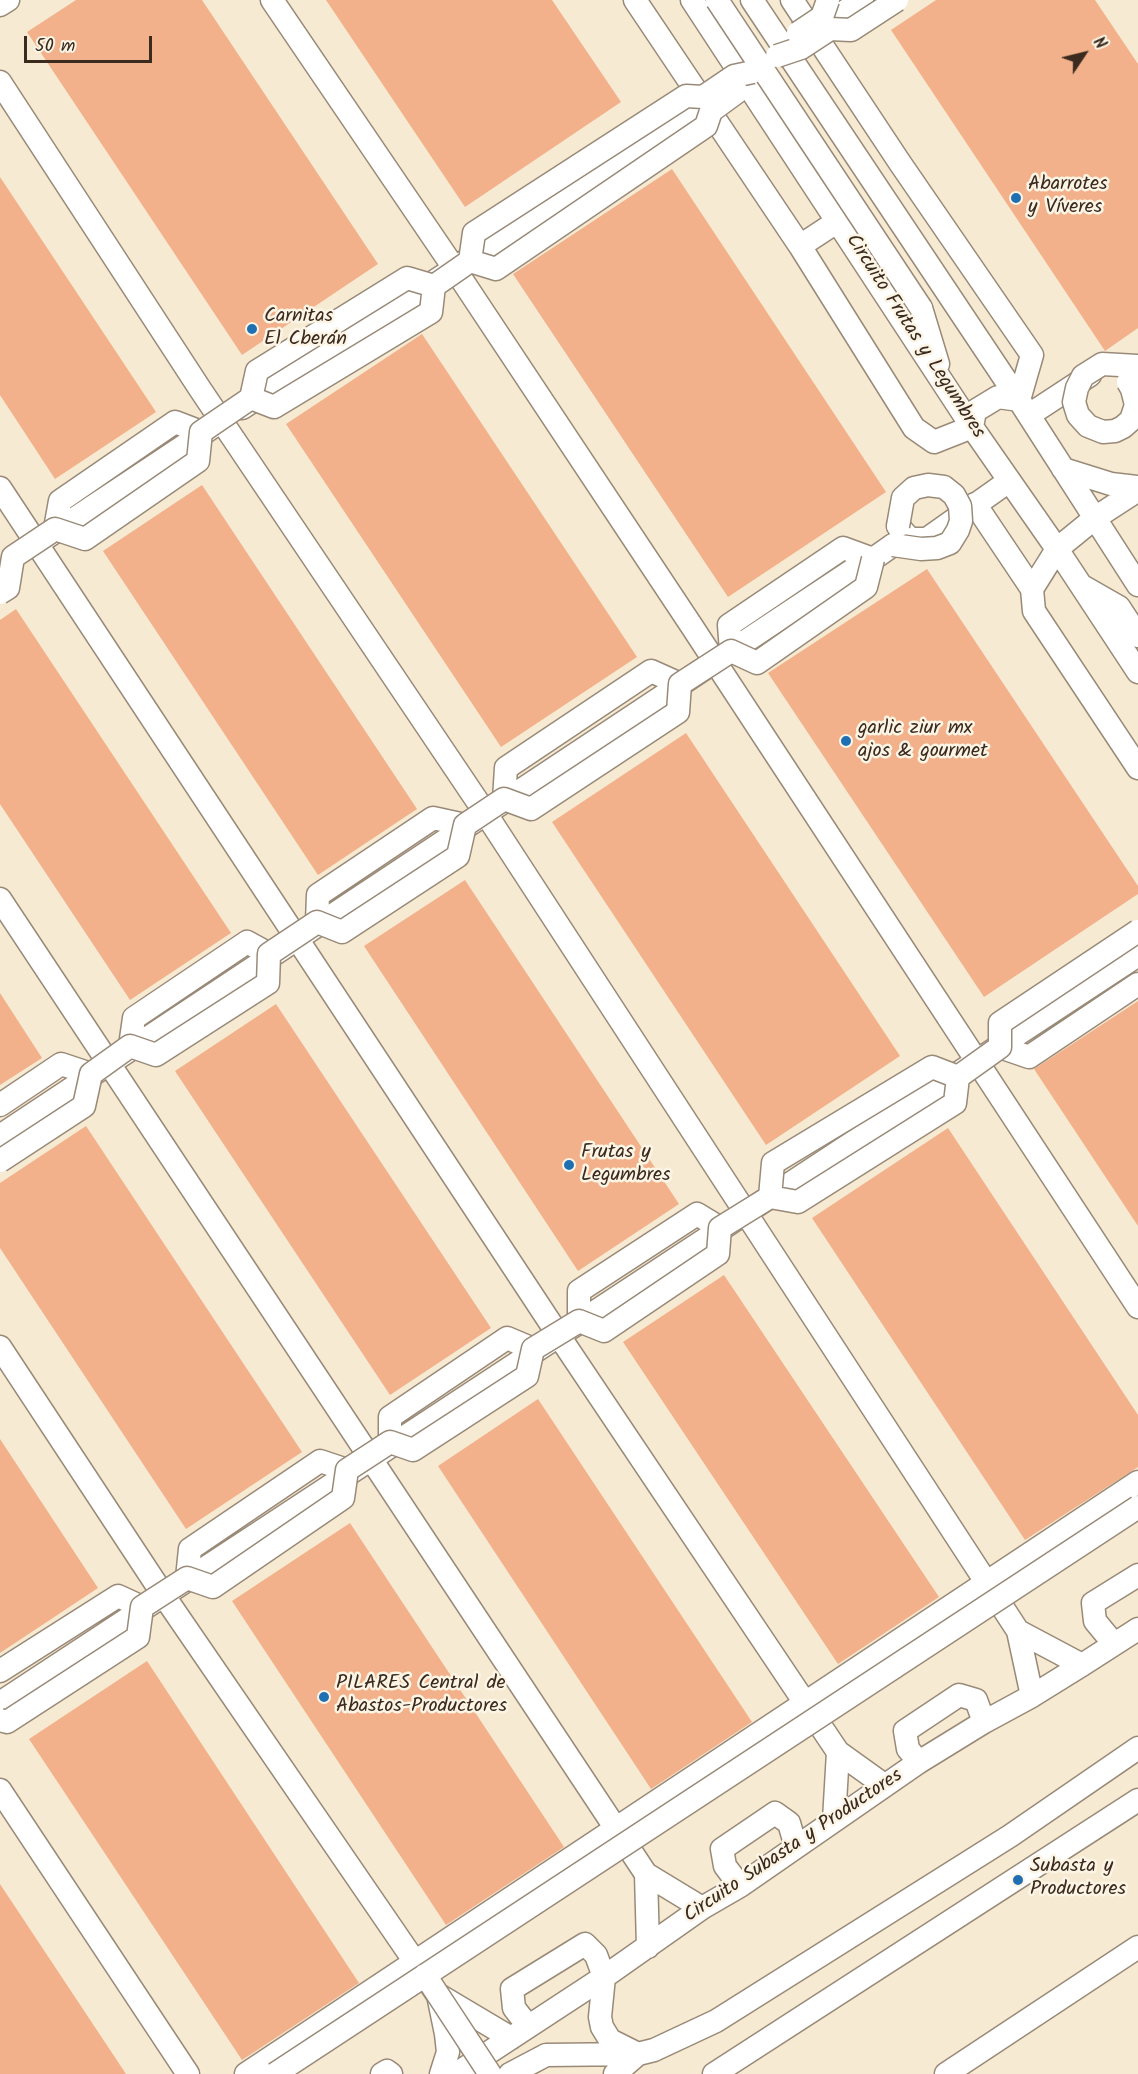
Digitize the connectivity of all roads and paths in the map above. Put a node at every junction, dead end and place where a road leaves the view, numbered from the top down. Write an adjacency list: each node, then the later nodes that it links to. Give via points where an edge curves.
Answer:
1 (8, 0): 12 (street)
2 (272, 0): 21 (street)
3 (635, 0): 16 (street)
4 (692, 0): 14 (street, Circuito Frutas y Legumbres)
5 (717, 0): 14 (street, bridge)
6 (731, 0): 14 (street)
7 (752, 0): 14 (street)
8 (792, 0): 13 (street)
9 (828, 0): 14 (street, bridge, via 822,17 793,37)
10 (862, 0): 13 (street)
11 (897, 0): 14 (street, bridge, via 851,30 830,29)
12 (0, 5)
13 (813, 32): 14 (street); 17 (street)
14 (765, 64): 16 (street); 18 (street); 19 (street, Circuito Frutas y Legumbres); 21 (street, bridge, via 734,76 703,97 686,96 474,233); 21 (street, bridge, via 742,89 711,111 706,126 496,269); 23 (street, bridge)
15 (0, 82): 29 (street)
16 (705, 104): 20 (street); 21 (street)
17 (900, 163): 18 (street); 28 (street, via 1032,355)
18 (873, 181): 24 (street)
19 (838, 221): 20 (street); 26 (street, Circuito Frutas y Legumbres)
20 (800, 246): 30 (street, via 914,428 934,442)
21 (462, 264): 22 (street, bridge); 29 (street); 49 (street)
22 (434, 286): 27 (street, bridge, via 408,278 257,371); 27 (street, bridge, via 431,312 422,318 274,407)
23 (921, 299): 24 (street, via 947,314); 26 (street)
24 (961, 312): 28 (street)
25 (1133, 374): 28 (street, via 1104,369)
26 (943, 384): 30 (street, Circuito Frutas y Legumbres)
27 (251, 398): 31 (street, bridge)
28 (1024, 407): 30 (street, via 998,397 975,411); 32 (street)
29 (223, 421): 39 (street); 53 (street)
30 (972, 427): 33 (street, Circuito Frutas y Legumbres)
31 (201, 432): 38 (street, via 175,422 60,501); 38 (street, bridge, via 198,461 85,539)
32 (1063, 469): 35 (street); 37 (street)
33 (1010, 481): 36 (street); 40 (street, Circuito Frutas y Legumbres)
34 (0, 488): 39 (street)
35 (1138, 489): 37 (street)
36 (975, 504): 42 (street, bridge, via 927,539 910,539 898,526 903,498 914,488 944,487 954,495 960,506 961,521 950,543 921,549 893,545); 45 (street)
37 (1095, 518): 40 (street); 43 (street)
38 (55, 529): 41 (street, bridge)
39 (37, 543): 41 (street); 58 (street)
40 (1057, 549): 44 (street, Circuito Frutas y Legumbres); 45 (street)
41 (4, 559): 46 (street, bridge, via 8,588)
42 (864, 563): 49 (street, bridge, via 866,587 757,663); 49 (street, via 843,548 729,625)
43 (1138, 585)
44 (1083, 587): 47 (street); 50 (street, Circuito Frutas y Legumbres)
45 (1032, 589): 52 (street, via 1034,611)
46 (0, 593)
47 (1132, 606): 48 (street)
48 (1138, 636)
49 (723, 656): 51 (street, bridge); 53 (street); 64 (street)
50 (1138, 672)
51 (680, 684): 53 (street, bridge, via 678,712 531,809); 53 (street, via 651,671 506,768)
52 (1138, 768)
53 (495, 807): 54 (street, bridge); 58 (street); 71 (street)
54 (465, 825): 56 (street, bridge, via 458,856 342,932); 56 (street, via 433,818 423,824 318,895)
55 (0, 899): 65 (street)
56 (318, 922): 59 (street, bridge)
57 (1138, 931): 63 (street, bridge, via 1000,1023)
58 (297, 940): 65 (street); 75 (street)
59 (270, 954): 62 (street, bridge, via 268,982 258,989 156,1055); 62 (street, via 247,942 134,1018)
60 (1138, 955): 64 (street)
61 (1138, 984): 63 (street, via 1029,1057)
62 (130, 1046): 65 (street, bridge)
63 (1000, 1047): 66 (street, bridge)
64 (978, 1060): 71 (street); 73 (street)
65 (100, 1069): 67 (street, via 61,1064); 68 (street); 69 (street, bridge, via 84,1106); 79 (street)
66 (958, 1077): 70 (street, bridge, via 955,1103 798,1202); 70 (street, bridge, via 932,1067 773,1163)
67 (0, 1105)
68 (0, 1136)
69 (0, 1161)
70 (770, 1197): 72 (street, bridge)
71 (746, 1213): 75 (street); 85 (street)
72 (720, 1228): 74 (street, bridge, via 718,1254 604,1331); 74 (street, via 697,1214 589,1284 579,1291)
73 (1138, 1307)
74 (579, 1321): 77 (street, bridge)
75 (560, 1336): 79 (street); 94 (street)
76 (0, 1347): 86 (street)
77 (533, 1349): 78 (street, bridge, via 527,1376 414,1450); 78 (street, via 507,1338 390,1417)
78 (390, 1442): 80 (street, bridge)
79 (370, 1460): 86 (street); 105 (street)
80 (347, 1470): 84 (street, bridge, via 343,1498 213,1587); 84 (street, via 320,1461 190,1549)
81 (1138, 1482): 85 (street)
82 (1138, 1507): 112 (street, bridge)
83 (1138, 1575): 90 (street, via 1093,1603 1095,1621)
84 (187, 1578): 87 (street, bridge)
85 (987, 1584): 89 (street); 94 (street)
86 (164, 1596): 95 (street); 112 (street)
87 (142, 1607): 92 (street, via 118,1596); 96 (street, bridge, via 138,1637 7,1722)
88 (1138, 1629): 90 (street, Circuito Subasta y Productores)
89 (1018, 1631): 91 (street); 93 (street)
90 (1114, 1644): 91 (street, Circuito Subasta y Productores)
91 (1082, 1665): 93 (street, Circuito Subasta y Productores)
92 (0, 1671)
93 (1032, 1696): 97 (street, Circuito Subasta y Productores)
94 (805, 1702): 99 (street); 105 (street)
95 (0, 1703)
96 (0, 1720)
97 (984, 1722): 100 (street, Circuito Subasta y Productores); 100 (street, via 976,1700 959,1695 905,1731 908,1749)
98 (1138, 1749): 115 (street, via 1010,1836 716,2021)
99 (838, 1752): 101 (street); 104 (street)
100 (919, 1762): 101 (street, Circuito Subasta y Productores)
101 (884, 1785): 104 (street, Circuito Subasta y Productores)
102 (0, 1790): 116 (street)
103 (1138, 1800): 126 (street)
104 (834, 1820): 106 (street, Circuito Subasta y Productores)
105 (617, 1828): 107 (street); 112 (street)
106 (796, 1847): 108 (street, Circuito Subasta y Productores); 108 (street, via 789,1823 776,1814 722,1850 725,1866)
107 (646, 1874): 109 (street); 110 (street)
108 (740, 1886): 109 (street, Circuito Subasta y Productores)
109 (702, 1908): 110 (street, Circuito Subasta y Productores)
110 (648, 1947): 113 (street, Circuito Subasta y Productores)
111 (1138, 1947): 127 (street)
112 (426, 1977): 114 (street); 117 (street); 118 (street, bridge); 121 (street, via 446,2034 448,2052); 123 (street, bridge)
113 (604, 1977): 114 (street, Circuito Subasta y Productores); 114 (street, via 596,1955 585,1944 513,1989); 115 (street, via 602,2028 610,2040)
114 (519, 2032): 122 (street, Circuito Subasta y Productores)
115 (638, 2054): 124 (street, via 546,2055); 125 (street)
116 (188, 2074)
117 (246, 2074)
118 (275, 2074)
119 (382, 2074): 120 (street)
120 (391, 2074)
121 (441, 2074)
122 (456, 2074)
123 (490, 2074)
124 (510, 2074)
125 (615, 2074)
126 (714, 2074)
127 (946, 2074)

